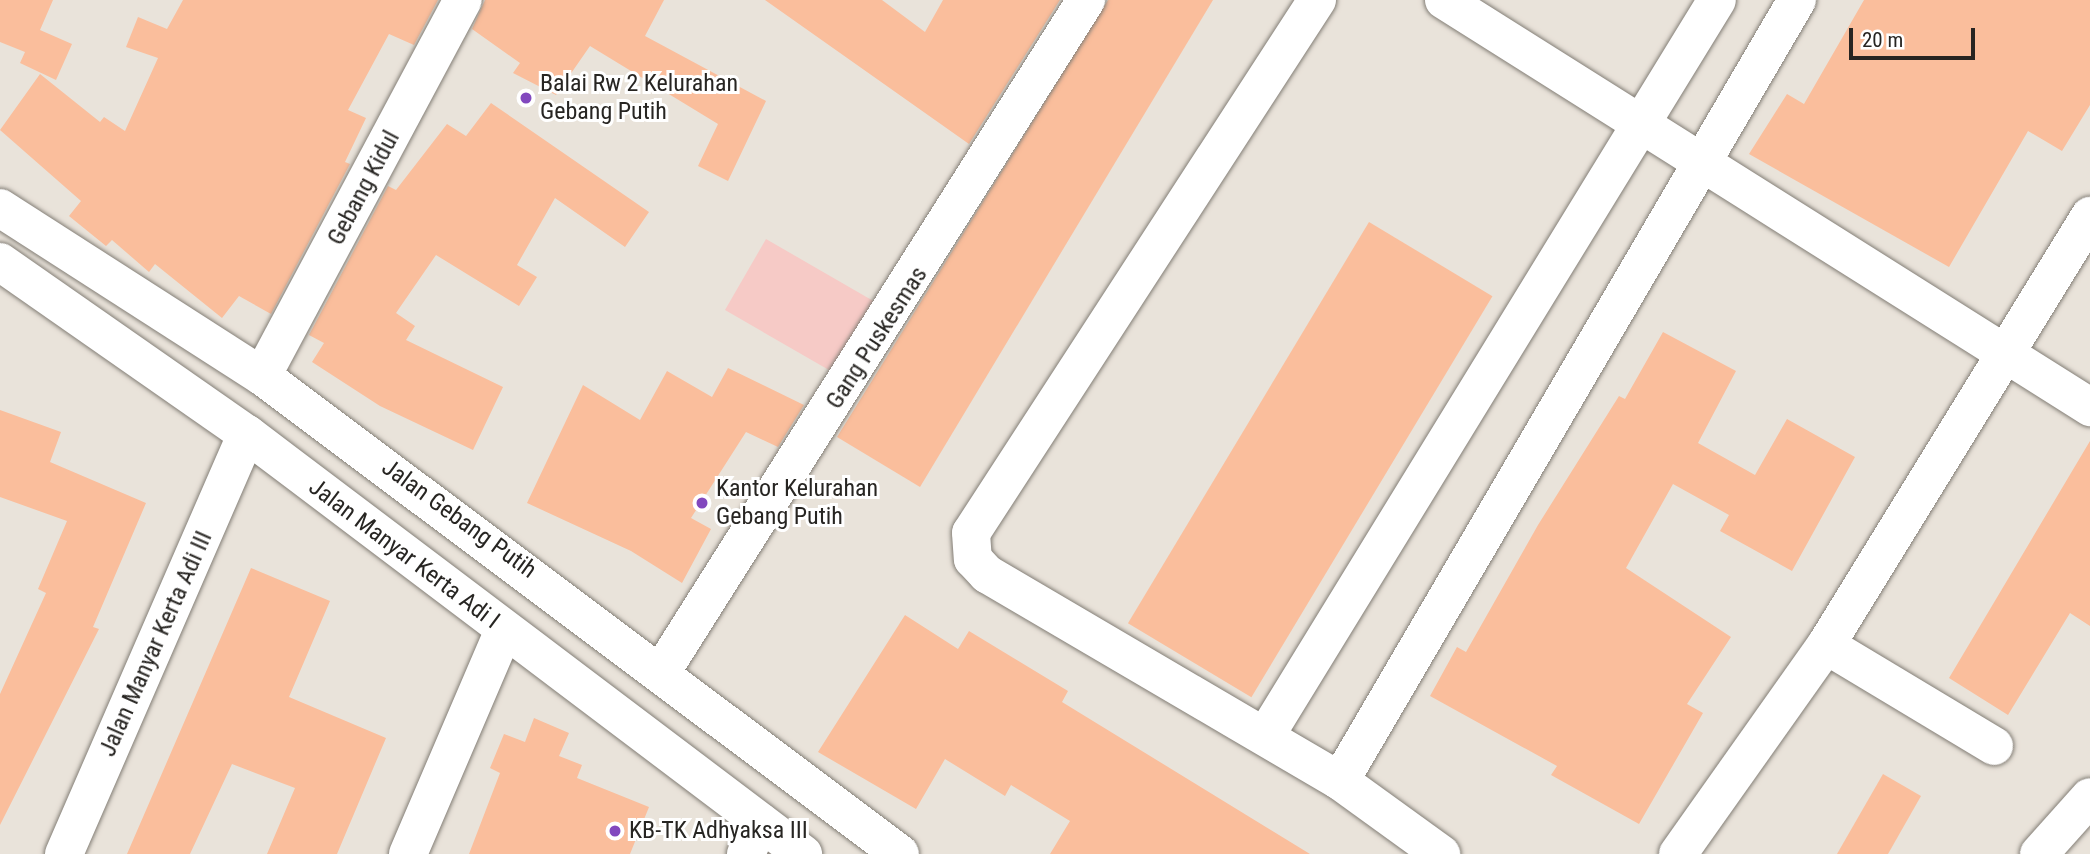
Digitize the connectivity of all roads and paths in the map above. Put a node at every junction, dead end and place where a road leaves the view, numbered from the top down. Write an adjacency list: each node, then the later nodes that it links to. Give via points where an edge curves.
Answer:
1 (463, 0): 13 (street, Gebang Kidul)
2 (1086, 0): 18 (street, Gang Puskesmas)
3 (1317, 0): 19 (street, via 971,533 973,559 987,574)
4 (1444, 0): 7 (street)
5 (1717, 0): 7 (street)
6 (1797, 0): 8 (street)
7 (1642, 126): 8 (street); 19 (street)
8 (1705, 163): 12 (street); 21 (street)
9 (0, 208): 13 (street, Jalan Gebang Putih)
10 (2090, 216): 12 (street)
11 (0, 262): 15 (street, Jalan Manyar Kerta Adi I)
12 (2004, 355): 14 (street); 17 (street)
13 (262, 376): 18 (street, Jalan Gebang Putih)
14 (2090, 407)
15 (247, 434): 16 (street, Jalan Manyar Kerta Adi I); 24 (street, Jalan Manyar Kerta Adi III)
16 (504, 630): 23 (street, Jalan Manyar Kerta Adi I); 25 (street)
17 (1826, 645): 20 (street); 29 (street)
18 (662, 671): 27 (street, Jalan Gebang Putih)
19 (1266, 736): 21 (street)
20 (1994, 746)
21 (1340, 781): 28 (street)
22 (2090, 797): 30 (street)
23 (753, 838): 26 (street, Jalan Manyar Kerta Adi I)
24 (64, 854)
25 (408, 854)
26 (803, 854)
27 (900, 854)
28 (1441, 854)
29 (1678, 854)
30 (2039, 854)

